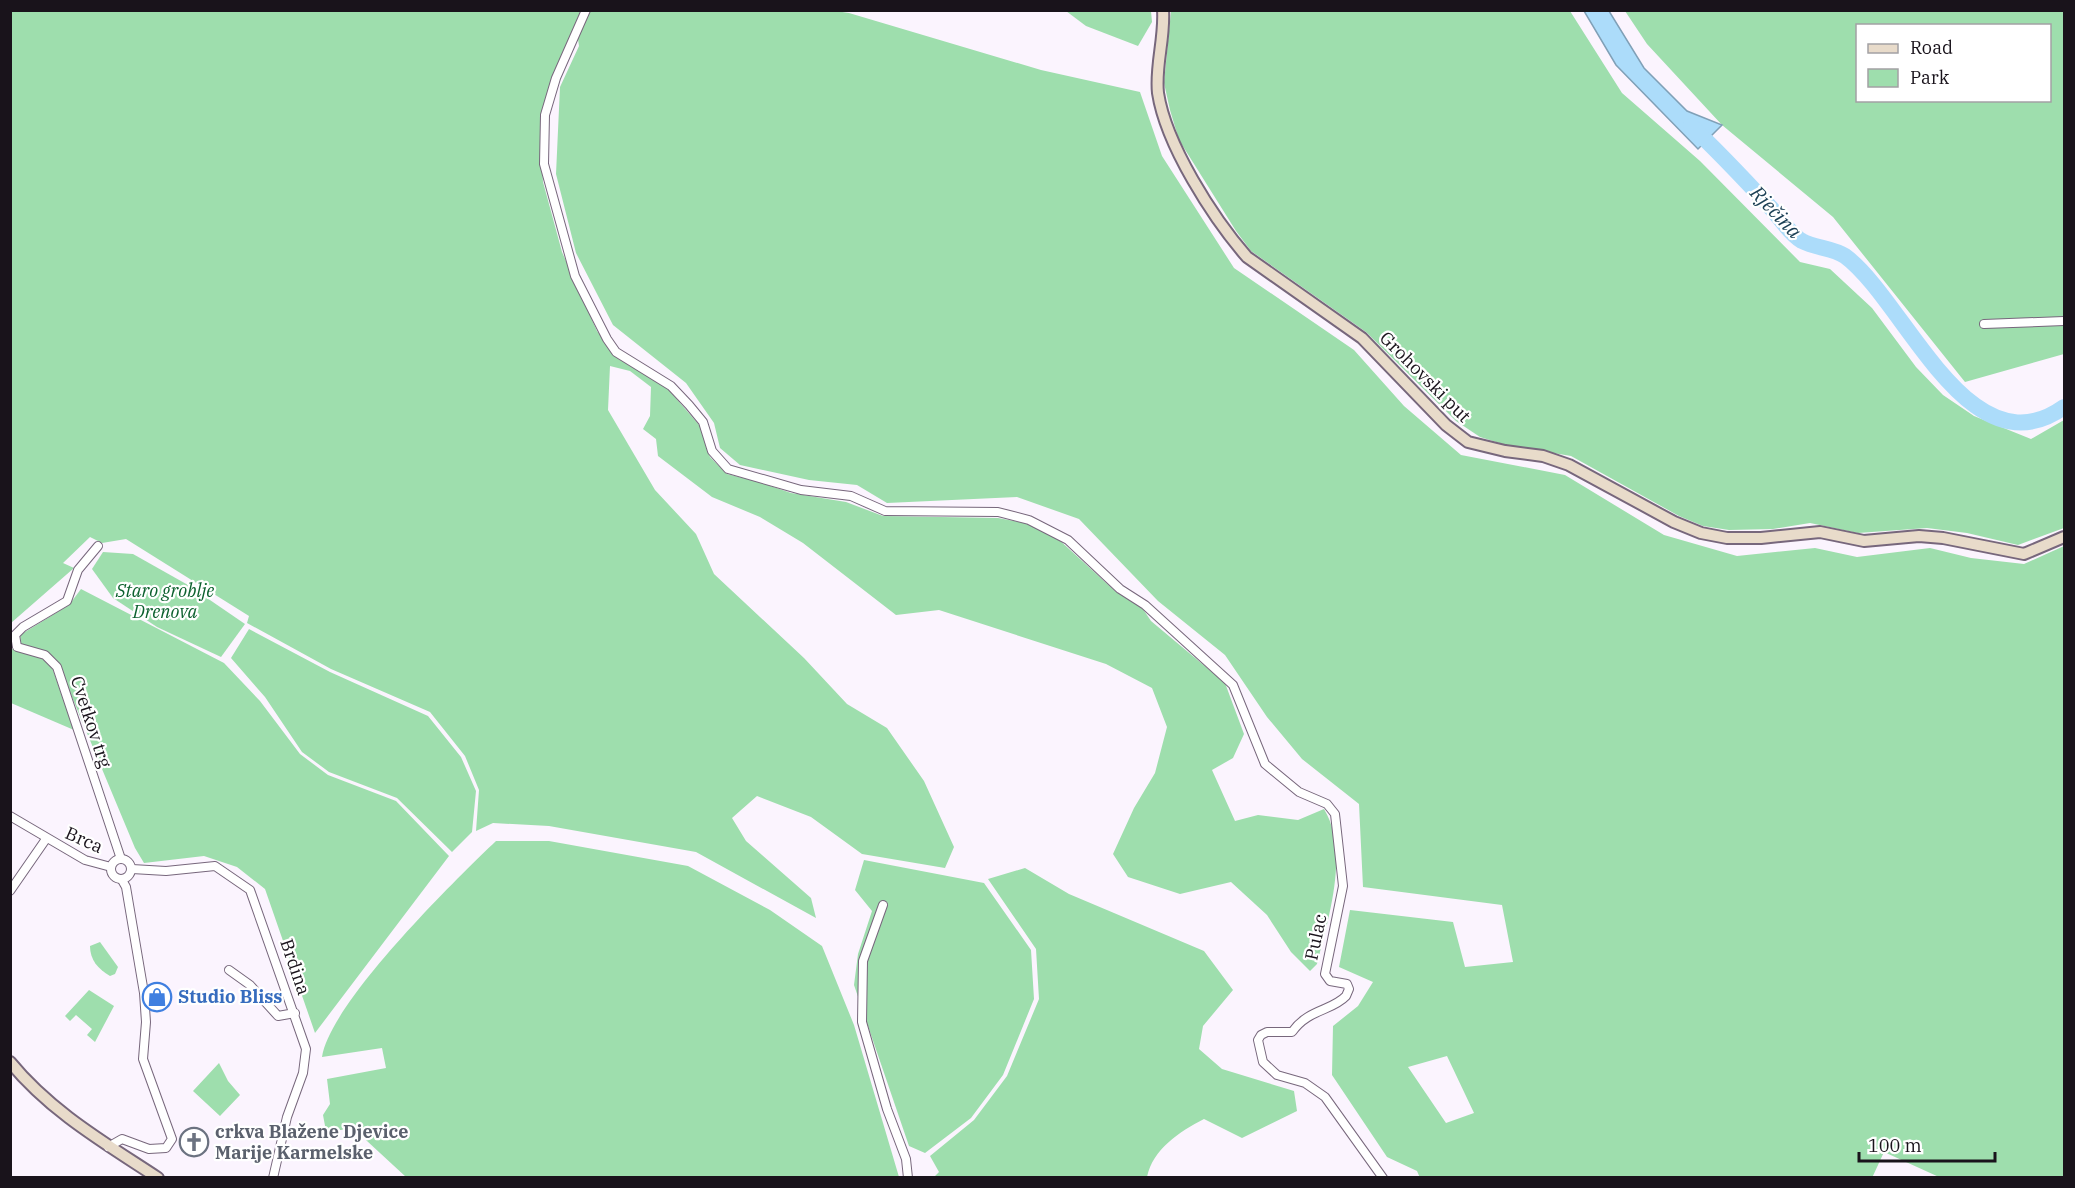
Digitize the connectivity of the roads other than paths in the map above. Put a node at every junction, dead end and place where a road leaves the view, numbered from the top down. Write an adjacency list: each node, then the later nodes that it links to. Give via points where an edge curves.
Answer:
1 (586, 10): 23 (street, Pulac, via 556,78 545,116 544,164 575,276 607,339 616,352 671,386 703,422 712,451 720,462 737,473 801,490 851,496 885,511 998,512 1038,524 1068,540 1233,685 1265,764 1299,792 1331,807 1338,821 1344,876 1325,974 1330,981 1347,984 1346,996 1315,1011 1292,1032 1261,1035 1259,1052 1269,1070 1305,1083 1334,1106)
2 (1163, 10): 5 (main road, Grohovski put, via 1158,91 1164,117 1173,144 1232,240 1247,257 1362,338 1446,425 1468,442 1543,456 1569,465 1674,522 1727,538 1820,532 1864,541 1918,536 2024,554)
3 (2064, 321): 4 (street)
4 (1984, 324)
5 (2064, 537)
6 (98, 546): 9 (street, Cvetkov trg, via 78,570 67,600 15,635 17,647 45,655 57,667)
7 (10, 816): 8 (street, Brca)
8 (46, 839): 10 (street, Brca, via 86,860); 12 (street, Brca)
9 (121, 859): 10 (street); 11 (street, Cvetkov trg, via 129,861)
10 (111, 867): 13 (street, via 115,878)
11 (132, 869): 13 (street); 17 (street, Brdina, via 166,872 215,866 250,890)
12 (14, 878): 14 (street, Brca)
13 (122, 880): 19 (street, via 144,993 143,1059 172,1139 166,1148 149,1149 122,1139)
14 (10, 891)
15 (883, 905): 22 (street, via 863,961 862,1022 906,1160)
16 (229, 970): 17 (street, via 250,985 278,1016)
17 (295, 1013): 21 (street, Brdina, via 306,1049 303,1073 287,1117)
18 (10, 1062): 19 (main road, via 48,1101)
19 (108, 1147): 20 (main road)
20 (158, 1178)
21 (273, 1178)
22 (908, 1178)
23 (1383, 1178)

